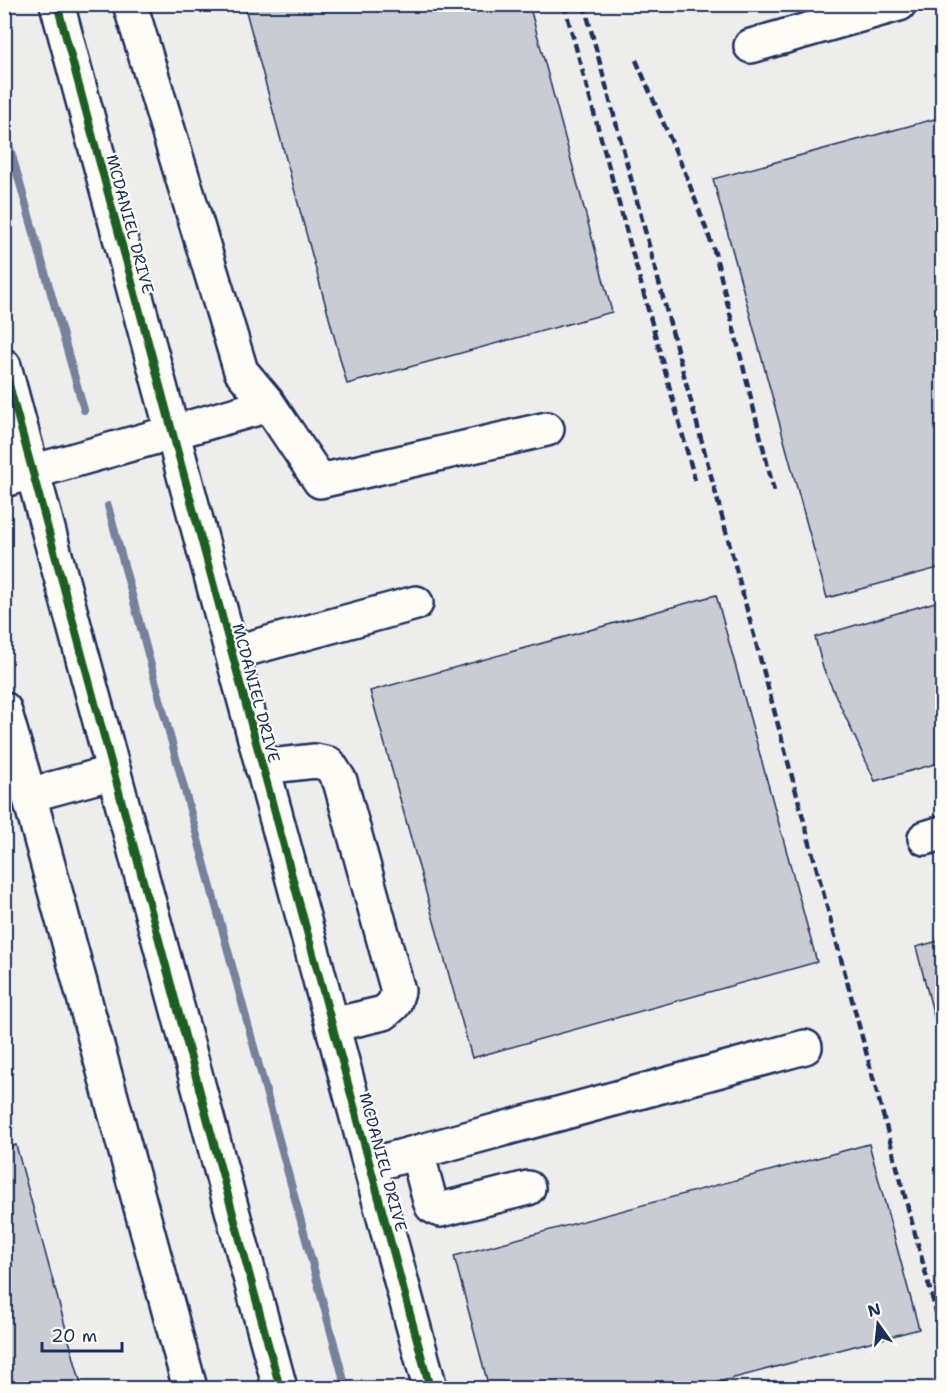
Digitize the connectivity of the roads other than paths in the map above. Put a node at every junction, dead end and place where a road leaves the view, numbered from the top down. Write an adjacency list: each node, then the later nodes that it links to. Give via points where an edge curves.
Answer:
1 (57, 4): 8 (street, MCDANIEL DRIVE)
2 (130, 4): 6 (street, via 241,371)
3 (898, 4): 4 (street)
4 (751, 46)
5 (4, 366): 9 (street)
6 (269, 405): 7 (street, via 320,482); 8 (street)
7 (548, 429)
8 (172, 430): 9 (street); 11 (street, MCDANIEL DRIVE)
9 (18, 475): 14 (street)
10 (416, 603): 11 (street)
11 (232, 654): 13 (street, MCDANIEL DRIVE)
12 (4, 709): 15 (street)
13 (262, 767): 16 (street, MCDANIEL DRIVE); 16 (street, via 315,761 329,764 340,781 390,953 398,991 394,1004 384,1013)
14 (114, 772): 15 (street); 22 (street)
15 (29, 795): 21 (street)
16 (332, 1025): 19 (street, MCDANIEL DRIVE)
17 (805, 1047): 18 (street)
18 (417, 1152): 19 (street); 20 (street, via 430,1201 440,1210)
19 (370, 1165): 23 (street, MCDANIEL DRIVE)
20 (528, 1188)
21 (190, 1389)
22 (280, 1389)
23 (430, 1389)

